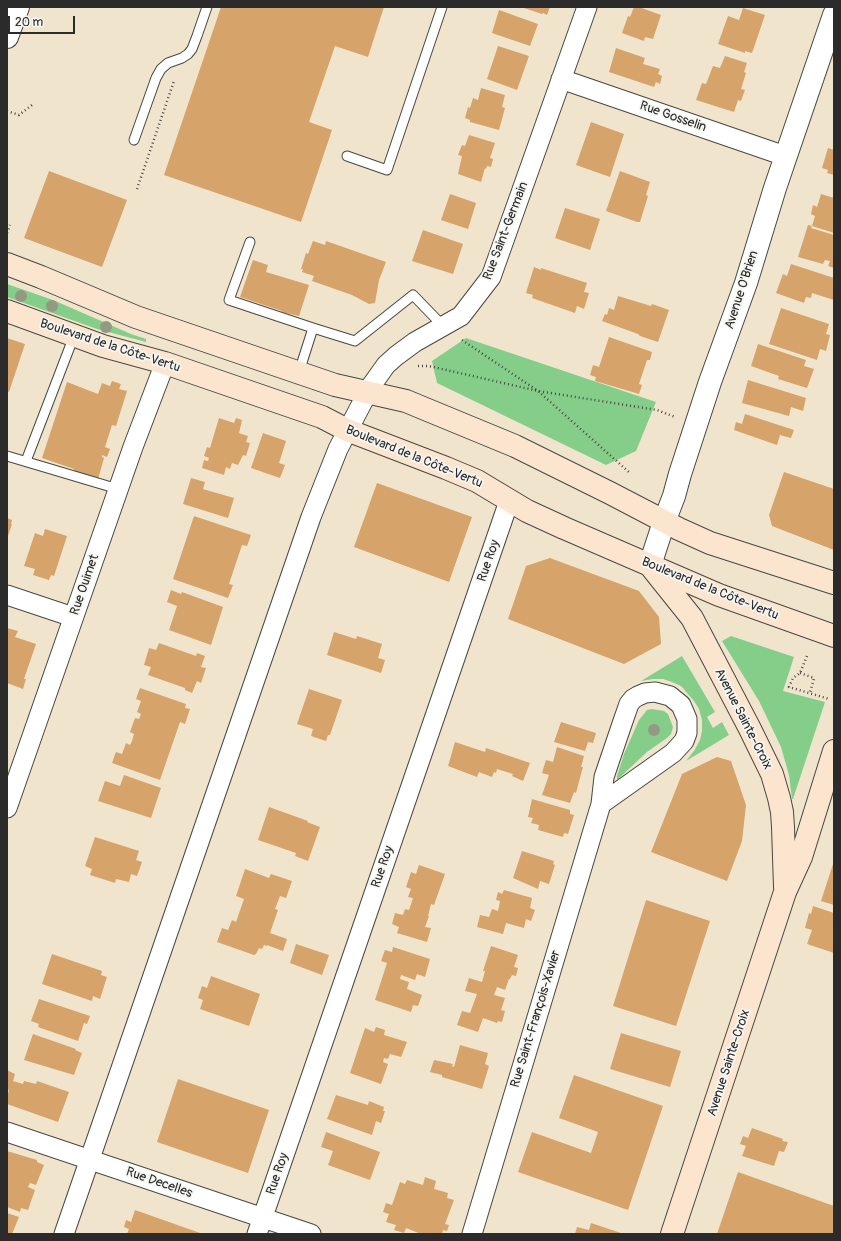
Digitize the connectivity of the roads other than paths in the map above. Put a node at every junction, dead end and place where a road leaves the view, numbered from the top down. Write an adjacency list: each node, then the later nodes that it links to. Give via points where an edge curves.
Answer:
1 (18, 7): 6 (street)
2 (207, 7): 8 (lane, via 188,54 168,63 156,78)
3 (442, 7): 9 (lane, via 387,170)
4 (587, 7): 7 (street, Rue Saint-Germain)
5 (834, 15): 10 (street, Avenue O'Brien)
6 (7, 36)
7 (561, 79): 10 (street, Rue Gosselin); 14 (street, Rue Saint-Germain, via 491,277 461,316)
8 (134, 140)
9 (347, 156)
10 (785, 156): 25 (street, Avenue O'Brien, via 746,283)
11 (250, 242): 15 (lane, via 229,300)
12 (7, 264): 18 (main road, via 136,317)
13 (7, 311): 16 (main road, Boulevard de la Côte-Vertu)
14 (443, 326): 15 (lane, via 413,295 355,341); 19 (street, Rue Saint-Germain, via 396,356)
15 (313, 328): 18 (lane)
16 (74, 336): 17 (main road, Boulevard de la Côte-Vertu); 22 (lane)
17 (165, 363): 20 (main road, Boulevard de la Côte-Vertu, via 322,417); 23 (street, Rue Ouimet)
18 (299, 372): 19 (main road)
19 (367, 392): 20 (street, Rue Saint-Germain); 25 (main road, via 406,401 514,446)
20 (347, 430): 24 (main road, Boulevard de la Côte-Vertu, via 476,481); 36 (street, Rue Saint-Germain, via 311,517)
21 (7, 456): 22 (lane)
22 (26, 461): 23 (lane)
23 (118, 490): 29 (street, Rue Ouimet)
24 (509, 501): 26 (main road, Boulevard de la Côte-Vertu, via 564,528); 37 (street, Rue Roy)
25 (664, 522): 26 (street, Avenue O'Brien); 27 (main road, via 710,543)
26 (650, 564): 30 (main road, Boulevard de la Côte-Vertu, via 719,595); 34 (main road, Avenue Sainte-Croix, via 692,618 769,768 782,812)
27 (834, 583)
28 (7, 595): 29 (street)
29 (73, 617): 33 (street, Rue Ouimet)
30 (834, 636)
31 (834, 751): 34 (main road, Avenue Sainte-Croix, via 801,856)
32 (601, 804): 32 (street, Rue Saint-François-Xavier, via 673,753 684,741 687,719 681,705 670,696 656,692 645,693 633,699 604,777); 40 (street, Rue Saint-François-Xavier)
33 (7, 808)
34 (785, 892): 41 (main road, Avenue Sainte-Croix)
35 (7, 1132): 36 (street, Rue Decelles)
36 (89, 1159): 37 (street, Rue Decelles); 38 (street)
37 (260, 1226): 39 (street, Rue Decelles)
38 (64, 1234)
39 (311, 1234)
40 (472, 1234)
41 (672, 1234)

